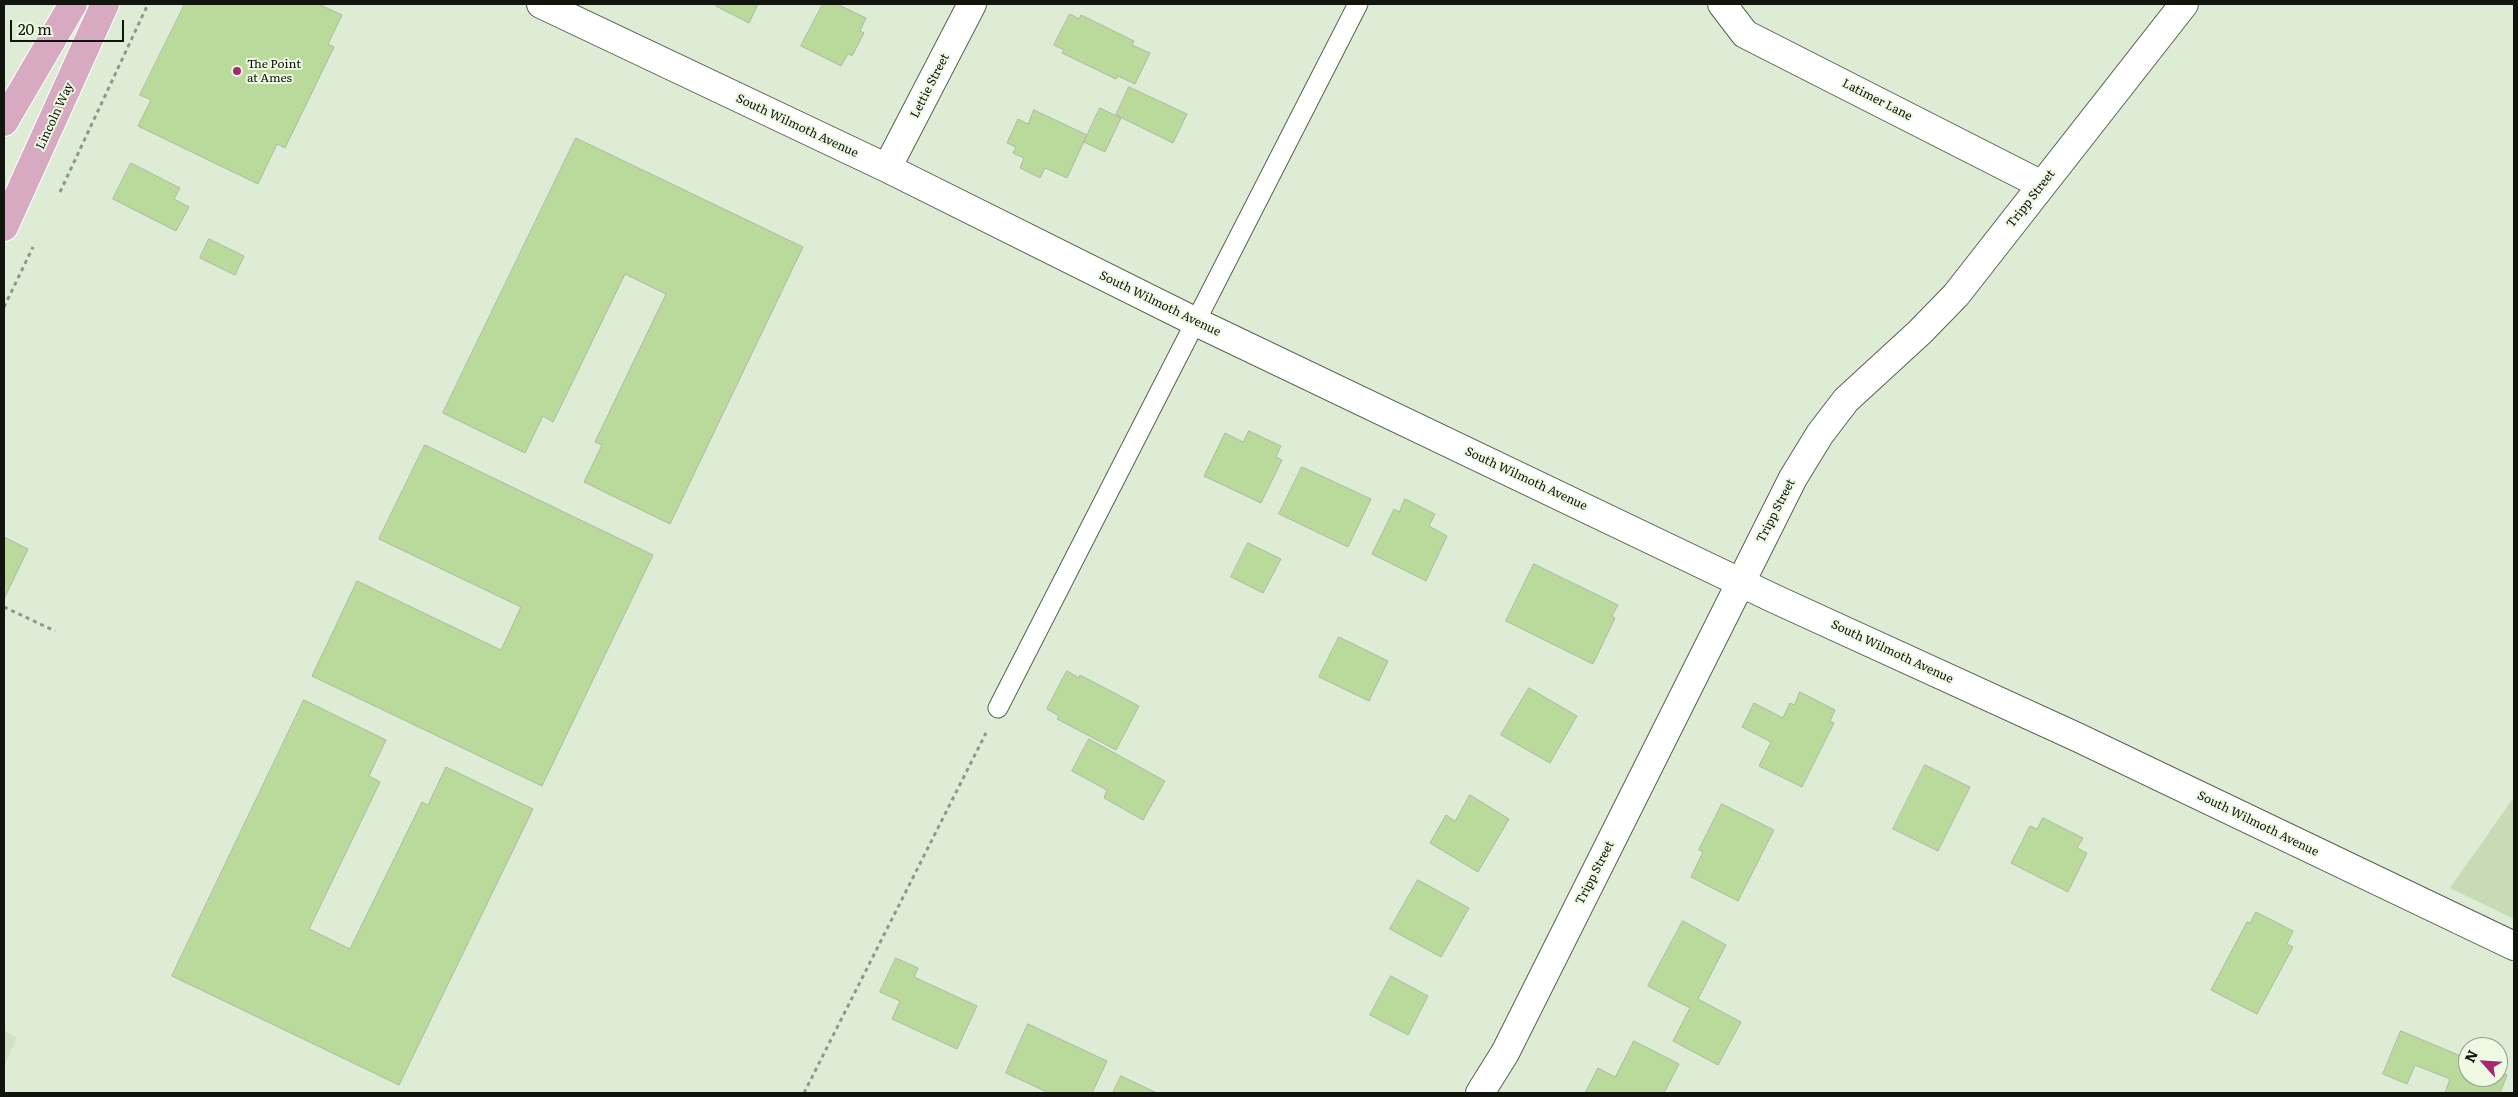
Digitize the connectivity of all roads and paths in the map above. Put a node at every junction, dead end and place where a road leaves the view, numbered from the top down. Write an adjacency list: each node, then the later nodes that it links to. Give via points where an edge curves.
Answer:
1 (73, 4): 9 (main road)
2 (105, 4): 13 (main road, Lincoln Way)
3 (148, 4): 12 (path)
4 (541, 4): 10 (street, South Wilmoth Avenue)
5 (972, 4): 10 (street, Lettie Street)
6 (1358, 4): 16 (lane)
7 (1722, 4): 11 (street, Latimer Lane, via 1745,34)
8 (2184, 4): 11 (street, Tripp Street)
9 (4, 122)
10 (887, 168): 16 (street, South Wilmoth Avenue)
11 (2042, 185): 17 (street, Tripp Street, via 1956,295 1846,400 1820,434 1793,478)
12 (56, 201)
13 (4, 228)
14 (34, 245): 15 (path)
15 (4, 307)
16 (1196, 322): 17 (street, South Wilmoth Avenue); 20 (lane)
17 (1740, 581): 21 (street, South Wilmoth Avenue, via 2079,738); 23 (street, Tripp Street, via 1505,1053)
18 (4, 607): 19 (path)
19 (55, 631)
20 (998, 708): 22 (path)
21 (2514, 946)
22 (804, 1093)
23 (1480, 1093)

